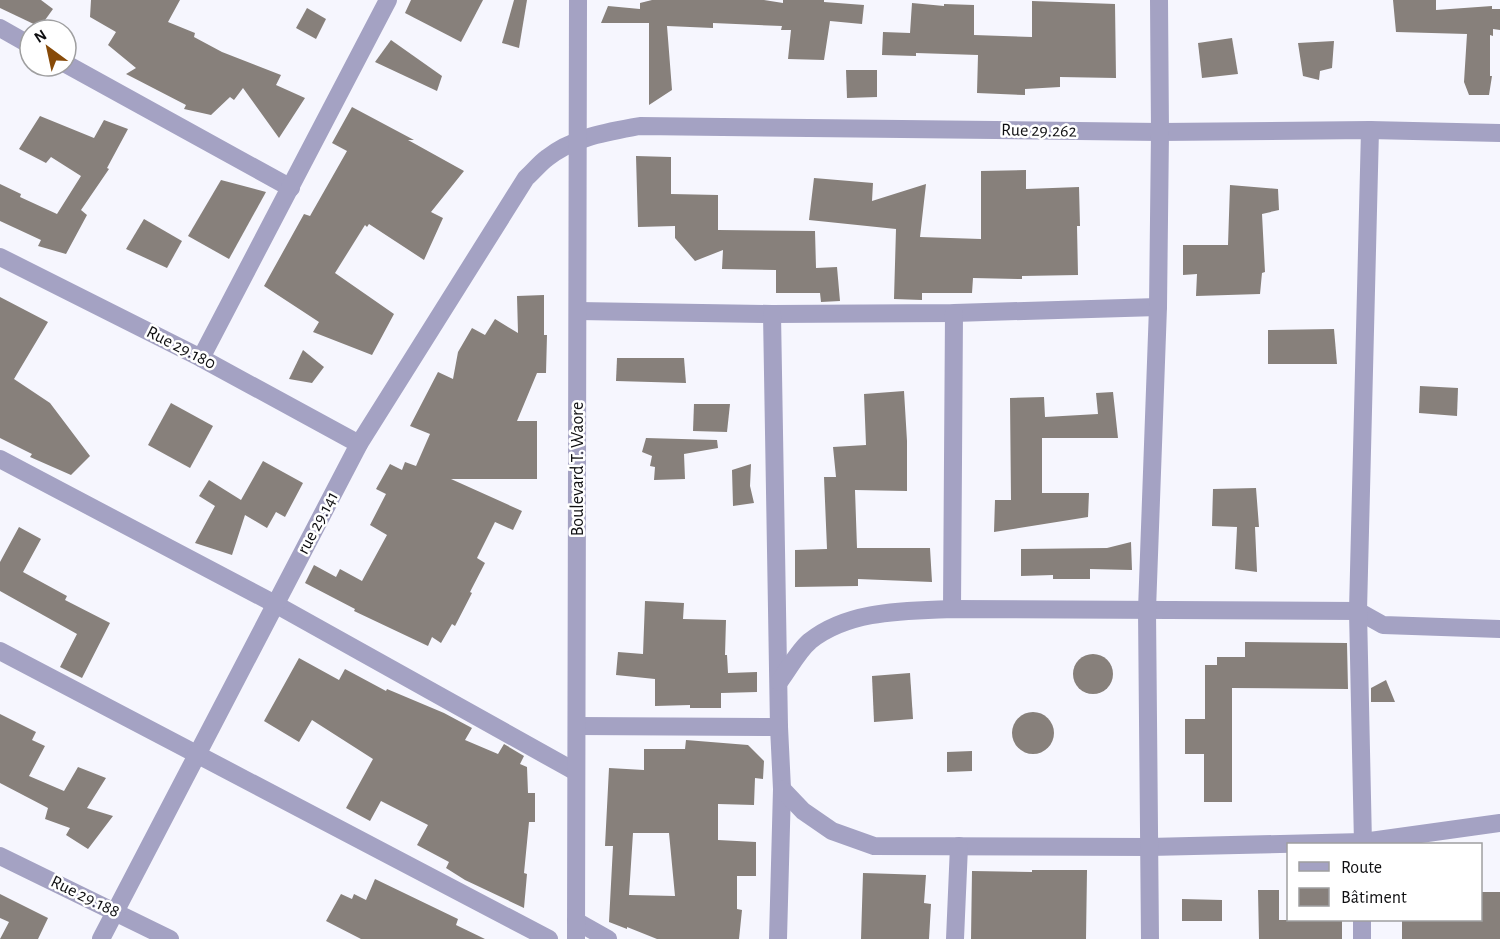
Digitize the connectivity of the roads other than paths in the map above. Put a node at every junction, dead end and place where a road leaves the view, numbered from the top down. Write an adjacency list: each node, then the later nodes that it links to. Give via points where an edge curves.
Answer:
1 (578, 0): 10 (street, Boulevard T. Waore)
2 (1159, 0): 8 (street)
3 (382, 2): 11 (street)
4 (0, 28): 5 (street)
5 (18, 38)
6 (78, 71): 11 (street)
7 (1370, 130): 8 (street, Rue 29.262); 9 (street, Rue 29.262); 23 (street)
8 (1160, 132): 10 (street, Rue 29.262, via 640,126); 13 (street)
9 (1500, 133)
10 (579, 140): 14 (street, Boulevard T. Waore); 18 (street, rue 29.141, via 548,157 526,178)
11 (291, 188): 17 (street)
12 (0, 257): 17 (street, Rue 29.180)
13 (1158, 308): 15 (street); 22 (street)
14 (578, 311): 16 (street); 27 (street, Boulevard T. Waore)
15 (954, 313): 16 (street); 21 (street)
16 (772, 314): 26 (street)
17 (201, 358): 18 (street, Rue 29.180)
18 (359, 444): 20 (street, rue 29.141)
19 (0, 459): 20 (street)
20 (275, 604): 29 (street, rue 29.141); 30 (street)
21 (952, 609): 22 (street); 26 (street, via 887,611 839,625 809,642)
22 (1147, 610): 23 (street); 36 (street)
23 (1358, 611): 24 (street, via 1383,625); 33 (street)
24 (1500, 629)
25 (0, 651): 29 (street)
26 (779, 681): 28 (street)
27 (576, 726): 28 (street); 30 (street, Boulevard T. Waore)
28 (778, 727): 31 (street)
29 (198, 754): 38 (street, rue 29.141); 43 (street)
30 (576, 772): 40 (street, Boulevard T. Waore)
31 (782, 789): 35 (street, via 803,811 832,831 874,846); 45 (street)
32 (1500, 823): 33 (street)
33 (1363, 843)
34 (1287, 844): 36 (street)
35 (960, 846): 36 (street); 46 (street)
36 (1149, 847): 47 (street)
37 (0, 856): 38 (street, Rue 29.188)
38 (116, 912): 41 (street, rue 29.141); 42 (street, Rue 29.188)
39 (1362, 921): 48 (street)
40 (576, 930): 44 (street)
41 (101, 939)
42 (170, 939)
43 (549, 939)
44 (608, 939)
45 (778, 939)
46 (955, 939)
47 (1150, 939)
48 (1362, 939)

